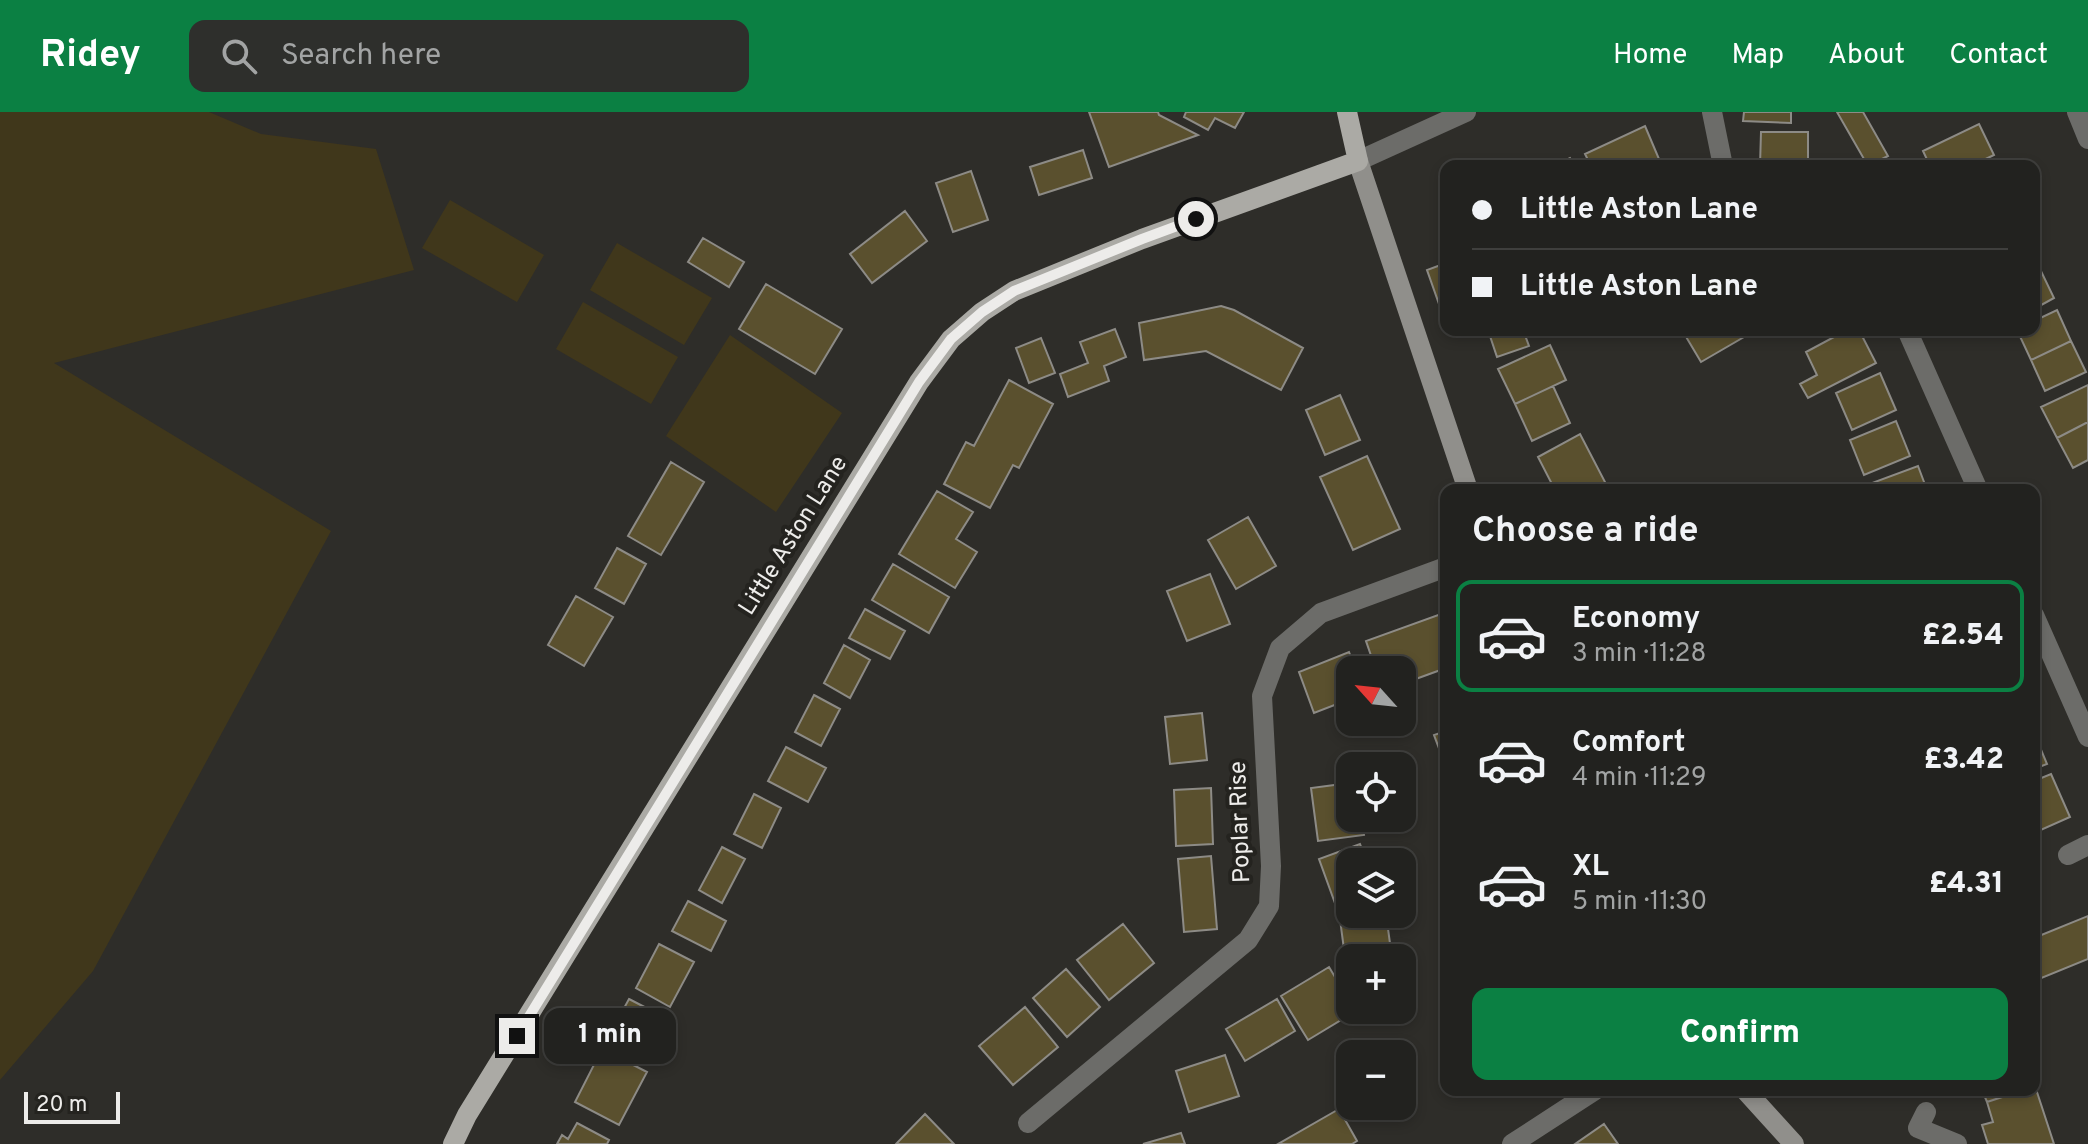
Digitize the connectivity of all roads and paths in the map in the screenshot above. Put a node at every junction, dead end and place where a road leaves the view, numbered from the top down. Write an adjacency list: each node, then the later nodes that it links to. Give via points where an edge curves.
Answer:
1 (1347, 112): 7 (main road)
2 (1466, 112): 7 (street)
3 (1712, 112): 6 (street)
4 (2077, 112): 5 (street)
5 (2088, 139)
6 (1722, 160)
7 (1358, 161): 9 (main road); 20 (main road, Little Aston Lane, via 1014,291 951,339 919,382)
8 (1910, 336): 10 (street)
9 (1466, 484)
10 (1975, 484)
11 (1440, 569): 19 (street, Poplar Rise, via 1321,613 1280,648 1262,696 1269,906 1248,940)
12 (2040, 629): 13 (street)
13 (2088, 737)
14 (2088, 845): 15 (street)
15 (2068, 855)
16 (1586, 1096): 21 (street)
17 (1750, 1096): 22 (main road)
18 (1926, 1112): 23 (street, via 1918,1128)
19 (1028, 1123)
20 (453, 1144)
21 (1512, 1144)
22 (1794, 1144)
23 (1957, 1144)

